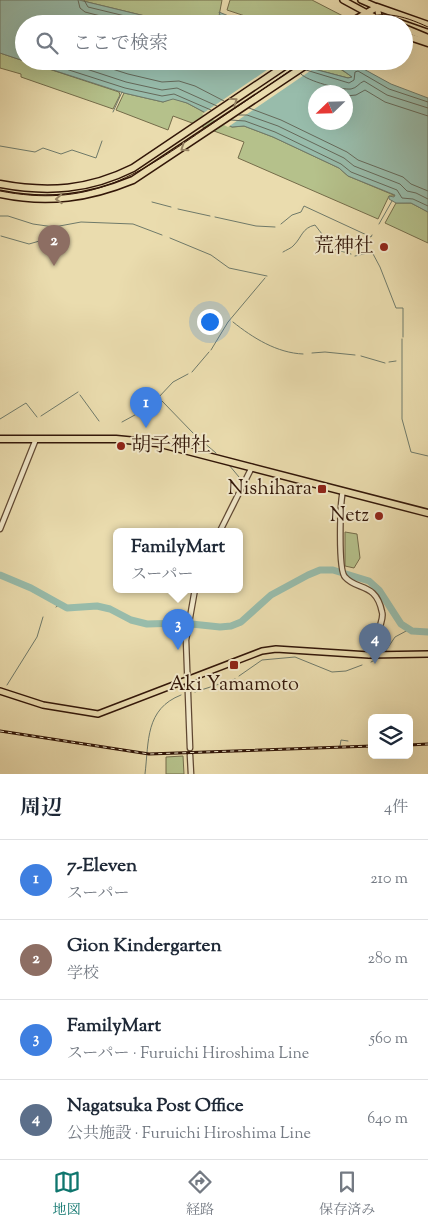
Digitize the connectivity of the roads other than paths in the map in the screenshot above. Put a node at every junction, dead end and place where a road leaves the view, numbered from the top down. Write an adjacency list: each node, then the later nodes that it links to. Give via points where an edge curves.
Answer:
1 (343, 0): 3 (main road)
2 (361, 0): 4 (main road)
3 (355, 6): 5 (main road); 6 (main road)
4 (377, 7): 5 (highway); 9 (main road); 10 (highway)
5 (366, 12): 7 (highway); 8 (main road)
6 (354, 15)
7 (360, 15)
8 (371, 15)
9 (379, 15)
10 (400, 15)
11 (413, 20): 12 (highway)
12 (428, 25)
13 (413, 32): 15 (highway)
14 (413, 38): 16 (highway)
15 (428, 38)
16 (428, 44)
17 (279, 70): 21 (highway, one-way to 17, via 47,190 78,188 104,181 133,168)
18 (299, 70): 20 (highway)
19 (305, 70): 20 (highway, via 224,125)
20 (211, 129): 22 (highway, one-way to 22, via 133,180 107,191 60,199)
21 (0, 184)
22 (0, 194)
23 (0, 439): 24 (highway)
24 (36, 439): 25 (highway, via 145,442); 29 (street)
25 (252, 467): 26 (highway); 28 (street)
26 (343, 491): 27 (highway); 31 (street, via 339,506 342,520 340,568 344,576 368,589 382,611 382,624)
27 (428, 513)
28 (222, 528)
29 (0, 529)
30 (194, 593): 33 (street, via 187,627)
31 (369, 654): 32 (main road); 33 (main road, via 276,649 253,654)
32 (428, 654)
33 (187, 679): 34 (main road, via 98,714 43,705); 35 (street)
34 (0, 691)
35 (190, 748)
36 (190, 755): 37 (street)
37 (191, 774)

